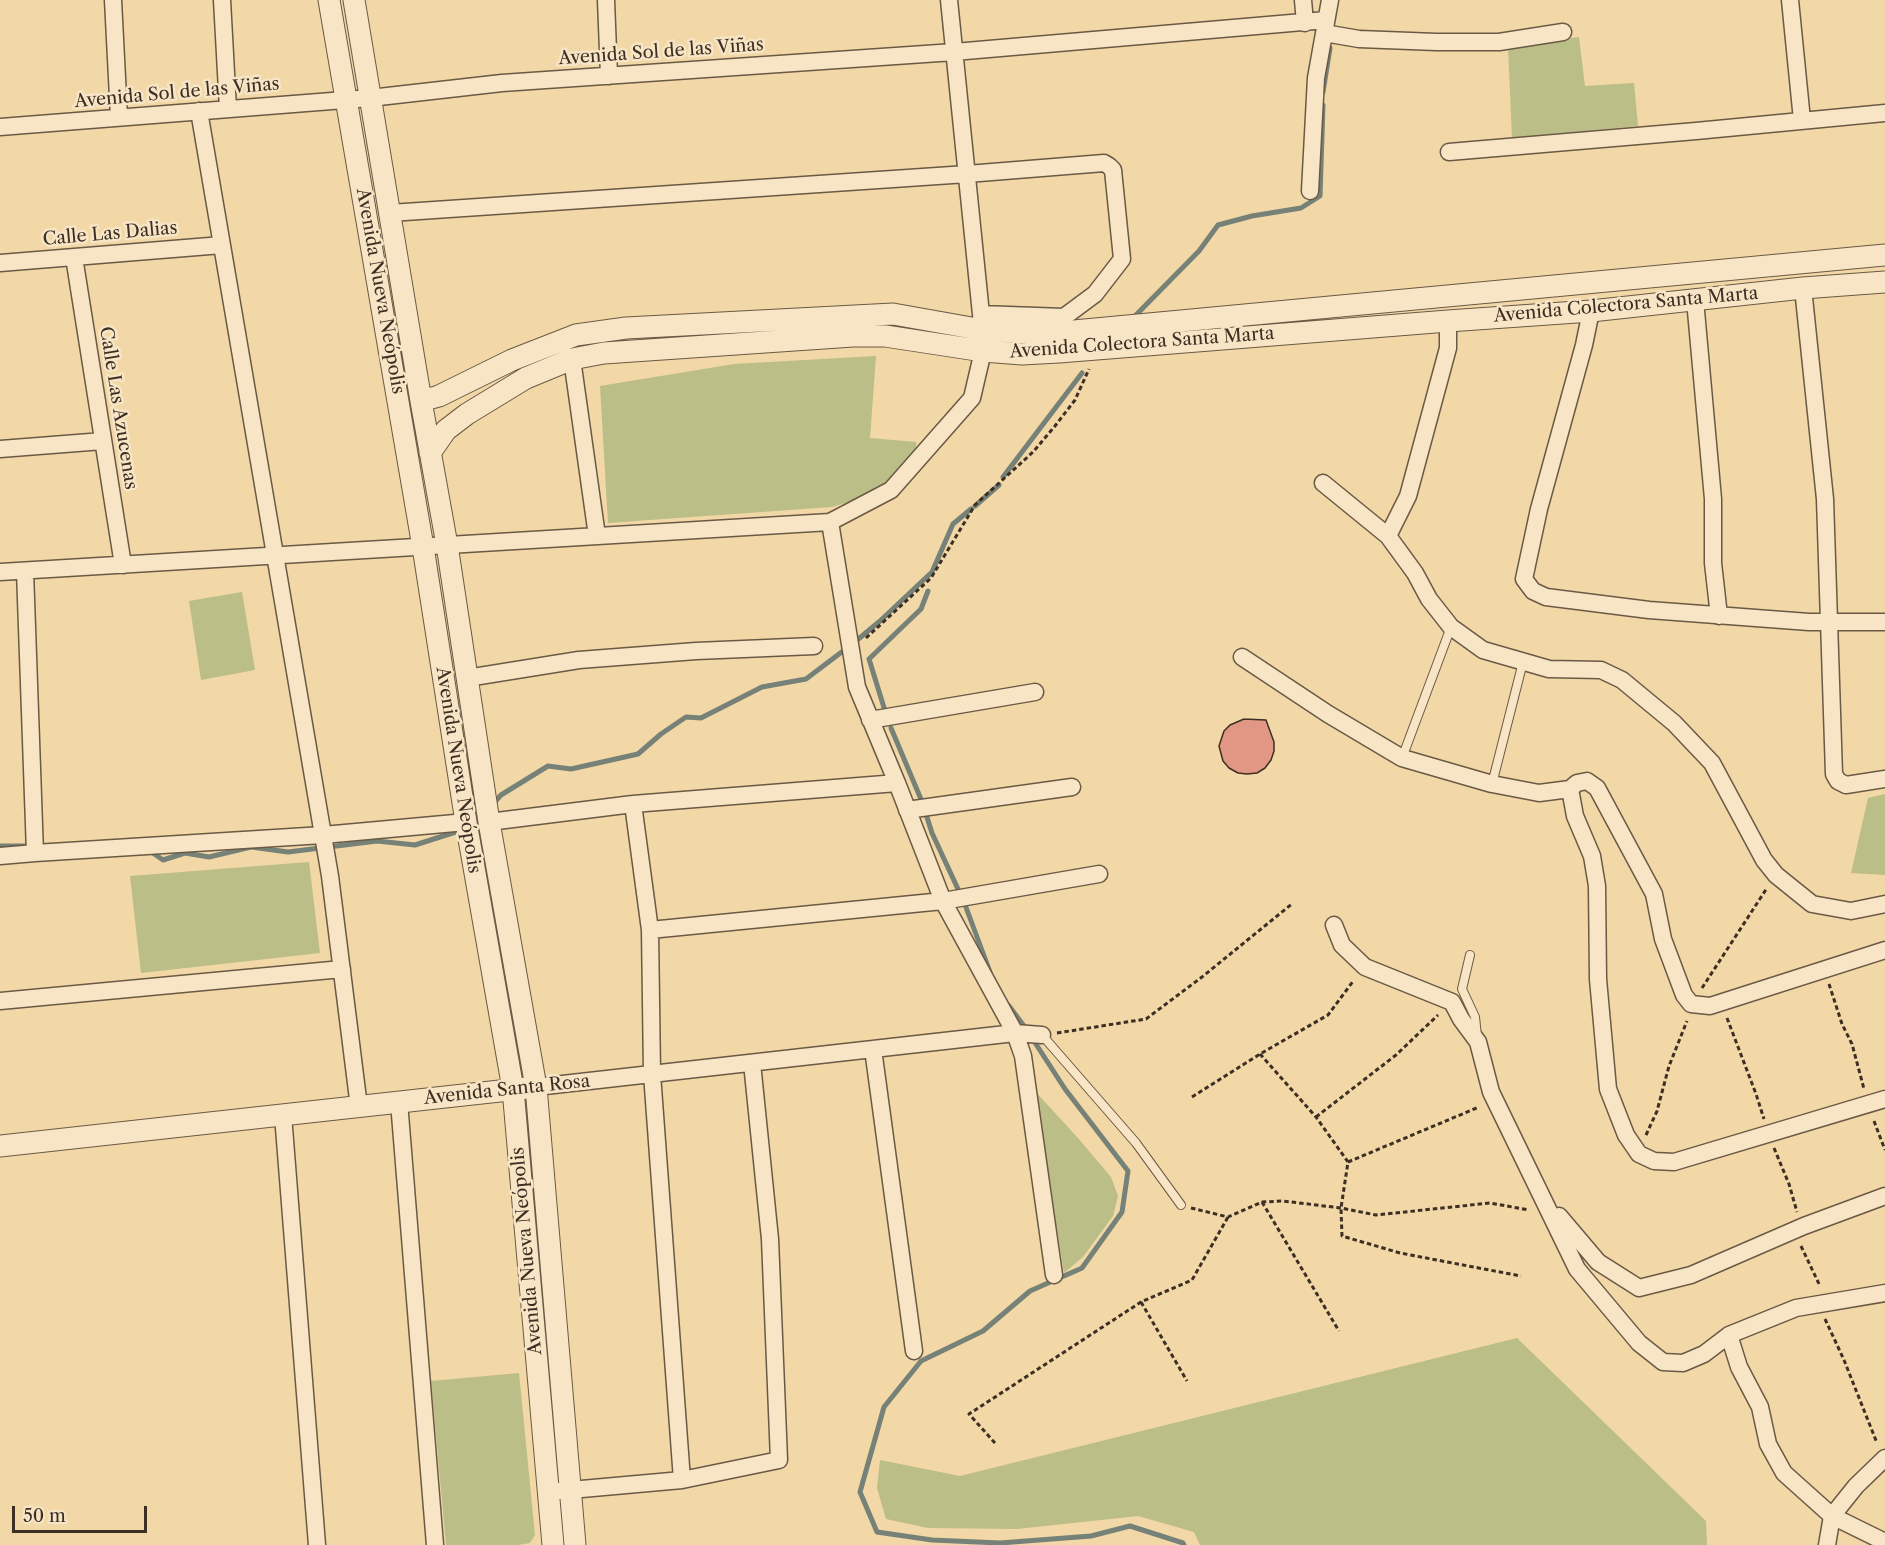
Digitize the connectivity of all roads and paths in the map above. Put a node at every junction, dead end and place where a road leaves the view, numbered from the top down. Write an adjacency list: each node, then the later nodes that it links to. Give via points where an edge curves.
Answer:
1 (113, 0): 20 (street)
2 (222, 0): 17 (street)
3 (329, 0): 16 (street, Avenida Nueva Neópolis)
4 (354, 0): 15 (street, Avenida Nueva Neópolis)
5 (606, 0): 14 (street)
6 (949, 0): 13 (street)
7 (1303, 0): 10 (street)
8 (1330, 0): 11 (street)
9 (1790, 0): 21 (street)
10 (1305, 23): 11 (street, Avenida Sol de las Viñas); 13 (street, Avenida Sol de las Viñas)
11 (1325, 27): 12 (street, Avenida Sol de las Viñas, via 1359,39 1436,42 1498,42); 25 (street, via 1316,78)
12 (1563, 32)
13 (954, 52): 14 (street, Avenida Sol de las Viñas); 24 (street)
14 (609, 76): 15 (street, Avenida Sol de las Viñas)
15 (370, 98): 16 (street, Avenida Sol de las Viñas); 26 (street, Avenida Nueva Neópolis)
16 (347, 99): 17 (street, Avenida Sol de las Viñas); 48 (street, Avenida Nueva Neópolis)
17 (228, 109): 18 (street, Avenida Sol de las Viñas)
18 (199, 111): 20 (street, Avenida Sol de las Viñas); 27 (street)
19 (1885, 113): 21 (street)
20 (118, 117): 22 (street, Avenida Sol de las Viñas)
21 (1802, 120): 23 (street)
22 (0, 127)
23 (1449, 152)
24 (967, 174): 26 (street); 36 (street); 36 (street, via 1104,163 1113,170 1122,259 1095,294 1064,317)
25 (1310, 191)
26 (390, 213): 39 (street, Avenida Nueva Neópolis)
27 (222, 245): 29 (street, Calle Las Dalias); 49 (street)
28 (1885, 255): 36 (street, Avenida Colectora Santa Marta, via 1042,334)
29 (74, 257): 30 (street, Calle Las Dalias); 40 (street, Calle Las Azucenas)
30 (0, 263)
31 (1885, 282): 32 (street, Avenida Colectora Santa Marta)
32 (1803, 288): 33 (street, Avenida Colectora Santa Marta); 55 (street, via 1826,499)
33 (1695, 300): 34 (street, Avenida Colectora Santa Marta); 53 (street)
34 (1591, 311): 35 (street, Avenida Colectora Santa Marta); 53 (street, via 1524,579 1533,591 1546,597)
35 (1448, 321): 37 (street, Avenida Colectora Santa Marta); 46 (street, via 1448,348 1408,496)
36 (982, 332): 37 (street, Avenida Colectora Santa Marta, via 1022,354); 38 (street, Avenida Colectora Santa Marta, via 854,336 604,353); 39 (street, Avenida Colectora Santa Marta, via 893,314 626,328 576,335); 44 (street, via 972,398 891,490)
37 (1098, 350): 58 (path, via 1075,400 1033,452 975,505 931,578)
38 (572, 359): 42 (street, Avenida Colectora Santa Marta, via 526,378 467,414 446,430); 45 (street)
39 (421, 401): 42 (street, Avenida Nueva Neópolis)
40 (103, 441): 41 (street); 50 (street, Calle Las Azucenas)
41 (0, 449)
42 (430, 453): 47 (street, Avenida Nueva Neópolis)
43 (1323, 483): 46 (street)
44 (830, 522): 45 (street); 58 (street)
45 (597, 536): 47 (street)
46 (1388, 536): 56 (street)
47 (447, 546): 48 (street); 61 (street, Avenida Nueva Neópolis)
48 (423, 547): 49 (street); 72 (street, Avenida Nueva Neópolis)
49 (275, 555): 50 (street); 74 (street)
50 (123, 565): 51 (street)
51 (25, 571): 52 (street); 75 (street)
52 (0, 572)
53 (1719, 616): 55 (street)
54 (1885, 622): 55 (street)
55 (1828, 623): 65 (street, via 1834,774 1846,785)
56 (1451, 627): 60 (street, via 1483,650); 64 (lane)
57 (814, 646): 61 (street, via 579,660)
58 (851, 652): 63 (street, via 857,687)
59 (1242, 657): 64 (street)
60 (1524, 662): 67 (lane); 78 (street, via 1549,669 1601,670 1622,680 1674,723 1712,763)
61 (467, 678): 73 (street, Avenida Nueva Neópolis)
62 (1035, 692): 63 (street)
63 (870, 720): 66 (street)
64 (1402, 758): 67 (street)
65 (1885, 779)
66 (897, 783): 70 (street); 71 (street)
67 (1492, 784): 69 (street, via 1539,793)
68 (1072, 787): 71 (street)
69 (1570, 789): 91 (street, via 1587,782 1597,788 1654,894 1663,939 1684,995); 110 (street, via 1575,816 1592,856 1597,886 1598,979 1608,1089 1626,1135)
70 (633, 804): 73 (street); 83 (street)
71 (907, 810): 79 (street)
72 (466, 822): 74 (street); 100 (street, Avenida Nueva Neópolis)
73 (489, 822): 99 (street, Avenida Nueva Neópolis)
74 (323, 835): 75 (street); 87 (street)
75 (35, 853): 76 (street)
76 (0, 856)
77 (1099, 874): 79 (street)
78 (1776, 875): 81 (street, via 1812,904 1851,911); 91 (path)
79 (943, 900): 83 (street); 92 (street)
80 (1293, 903): 93 (path, via 1146,1019)
81 (1885, 904)
82 (1334, 925): 86 (street, via 1342,945)
83 (650, 930): 98 (street)
84 (1885, 950): 88 (street)
85 (1470, 955): 94 (lane, via 1462,988 1475,1017)
86 (1365, 967): 90 (street); 96 (path, via 1328,1015)
87 (342, 969): 89 (street); 105 (street)
88 (1822, 969): 91 (street, via 1710,1006); 104 (path)
89 (0, 1001)
90 (1452, 1002): 94 (street); 107 (path, via 1396,1055)
91 (1692, 1004): 110 (path, via 1669,1066 1658,1111)
92 (1015, 1033): 93 (street, Avenida Santa Rosa); 95 (street, Avenida Santa Rosa); 118 (street, via 1023,1056)
93 (1042, 1035): 114 (lane, via 1136,1143)
94 (1478, 1042): 102 (street)
95 (873, 1049): 97 (street, Avenida Santa Rosa); 124 (street)
96 (1260, 1054): 101 (path); 107 (path)
97 (752, 1063): 98 (street, Avenida Santa Rosa); 128 (street, via 770,1239 779,1460)
98 (652, 1074): 99 (street, Avenida Santa Rosa); 128 (street)
99 (536, 1087): 100 (street, Avenida Santa Rosa); 129 (street, Avenida Nueva Neópolis)
100 (513, 1089): 103 (street, Avenida Santa Rosa); 130 (street, Avenida Nueva Neópolis)
101 (1192, 1097)
102 (1495, 1101): 111 (path); 115 (street)
103 (399, 1102): 105 (street, Avenida Santa Rosa); 134 (street)
104 (1877, 1102): 109 (path); 110 (street, via 1674,1162 1654,1161)
105 (359, 1107): 106 (street, Avenida Santa Rosa)
106 (283, 1115): 108 (street, Avenida Santa Rosa); 133 (street)
107 (1316, 1117): 111 (path)
108 (0, 1146)
109 (1885, 1150)
110 (1639, 1154)
111 (1348, 1162): 116 (path)
112 (1885, 1196): 115 (street, via 1692,1275 1639,1288 1598,1262)
113 (1262, 1202): 116 (path); 117 (path); 122 (path)
114 (1181, 1205): 117 (path)
115 (1548, 1207): 116 (path, via 1490,1203 1376,1215); 123 (street, via 1576,1269 1639,1343 1663,1362 1683,1363 1704,1354)
116 (1341, 1208): 119 (path, via 1342,1236 1400,1253)
117 (1228, 1217): 121 (path, via 1192,1280)
118 (1054, 1275)
119 (1521, 1276)
120 (1885, 1293): 123 (street, via 1796,1308)
121 (1141, 1302): 125 (path); 126 (path, via 969,1414)
122 (1339, 1331)
123 (1729, 1335): 131 (street, via 1739,1367 1760,1407 1768,1444 1784,1473)
124 (914, 1351)
125 (1187, 1381)
126 (995, 1443)
127 (1885, 1458): 131 (street)
128 (682, 1480): 129 (street)
129 (569, 1490): 130 (street); 136 (street, Avenida Nueva Neópolis)
130 (548, 1492): 135 (street, Avenida Nueva Neópolis)
131 (1832, 1516): 132 (street); 137 (street)
132 (1885, 1542)
133 (317, 1545)
134 (435, 1545)
135 (553, 1545)
136 (575, 1545)
137 (1827, 1545)

